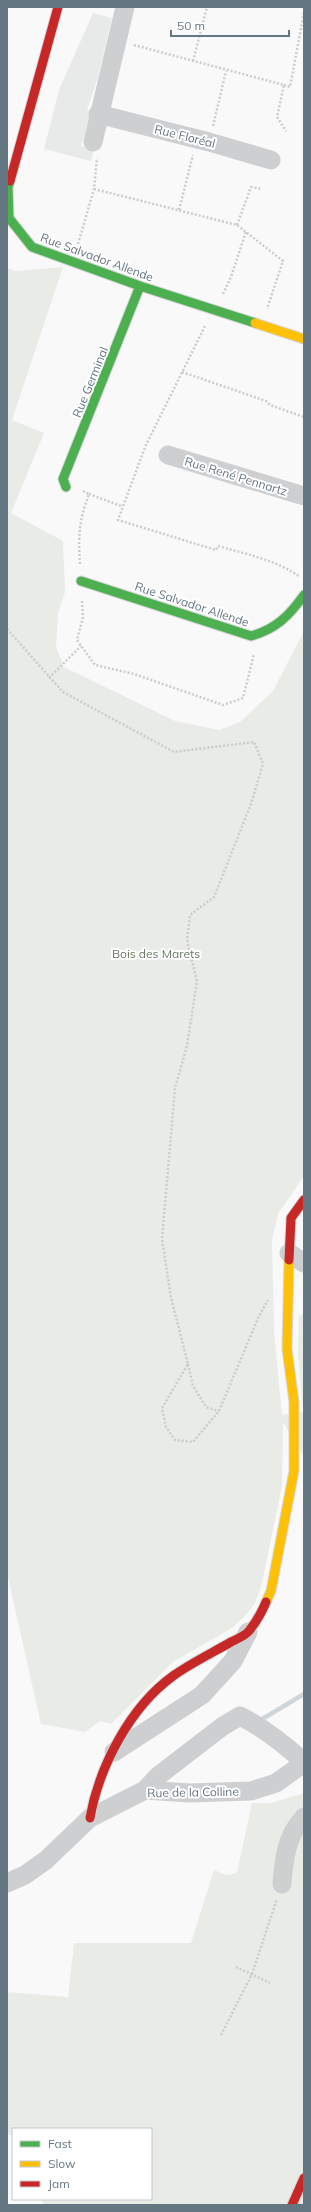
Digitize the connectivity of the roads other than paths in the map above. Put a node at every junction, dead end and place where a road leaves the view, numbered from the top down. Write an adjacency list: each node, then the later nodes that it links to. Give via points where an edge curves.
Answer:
1 (58, 7): 6 (street, Rue Salvador Allende, via 8,187 9,218 32,248)
2 (125, 7): 3 (street)
3 (98, 114): 4 (street); 5 (street, Rue Floréal)
4 (93, 142)
5 (271, 160)
6 (140, 286): 7 (street, Rue Salvador Allende); 9 (street, Rue Germinal, via 64,479)
7 (304, 339)
8 (168, 455): 10 (street, Rue René Pennartz)
9 (66, 487)
10 (304, 496)
11 (81, 580): 12 (street, Rue Salvador Allende, via 251,636 270,632 280,625)
12 (304, 595)
13 (304, 1200): 14 (street, via 291,1218)
14 (296, 1258): 15 (street, via 287,1349 294,1402 294,1470 271,1591 261,1614)
15 (248, 1632): 16 (street, via 234,1662 202,1694); 16 (street, via 173,1676 146,1699 129,1720)
16 (114, 1752): 20 (street, via 98,1787)
17 (304, 1763): 18 (street, Rue de la Colline, via 276,1783 251,1791 189,1793); 18 (street, via 285,1745 240,1716 158,1776)
18 (145, 1790): 20 (street, Rue de la Colline)
19 (304, 1817): 22 (street, via 290,1834)
20 (90, 1818): 21 (street, Rue de la Colline, via 46,1860 25,1875)
21 (7, 1883)
22 (282, 1884)
23 (304, 2178): 24 (street)
24 (292, 2205)

